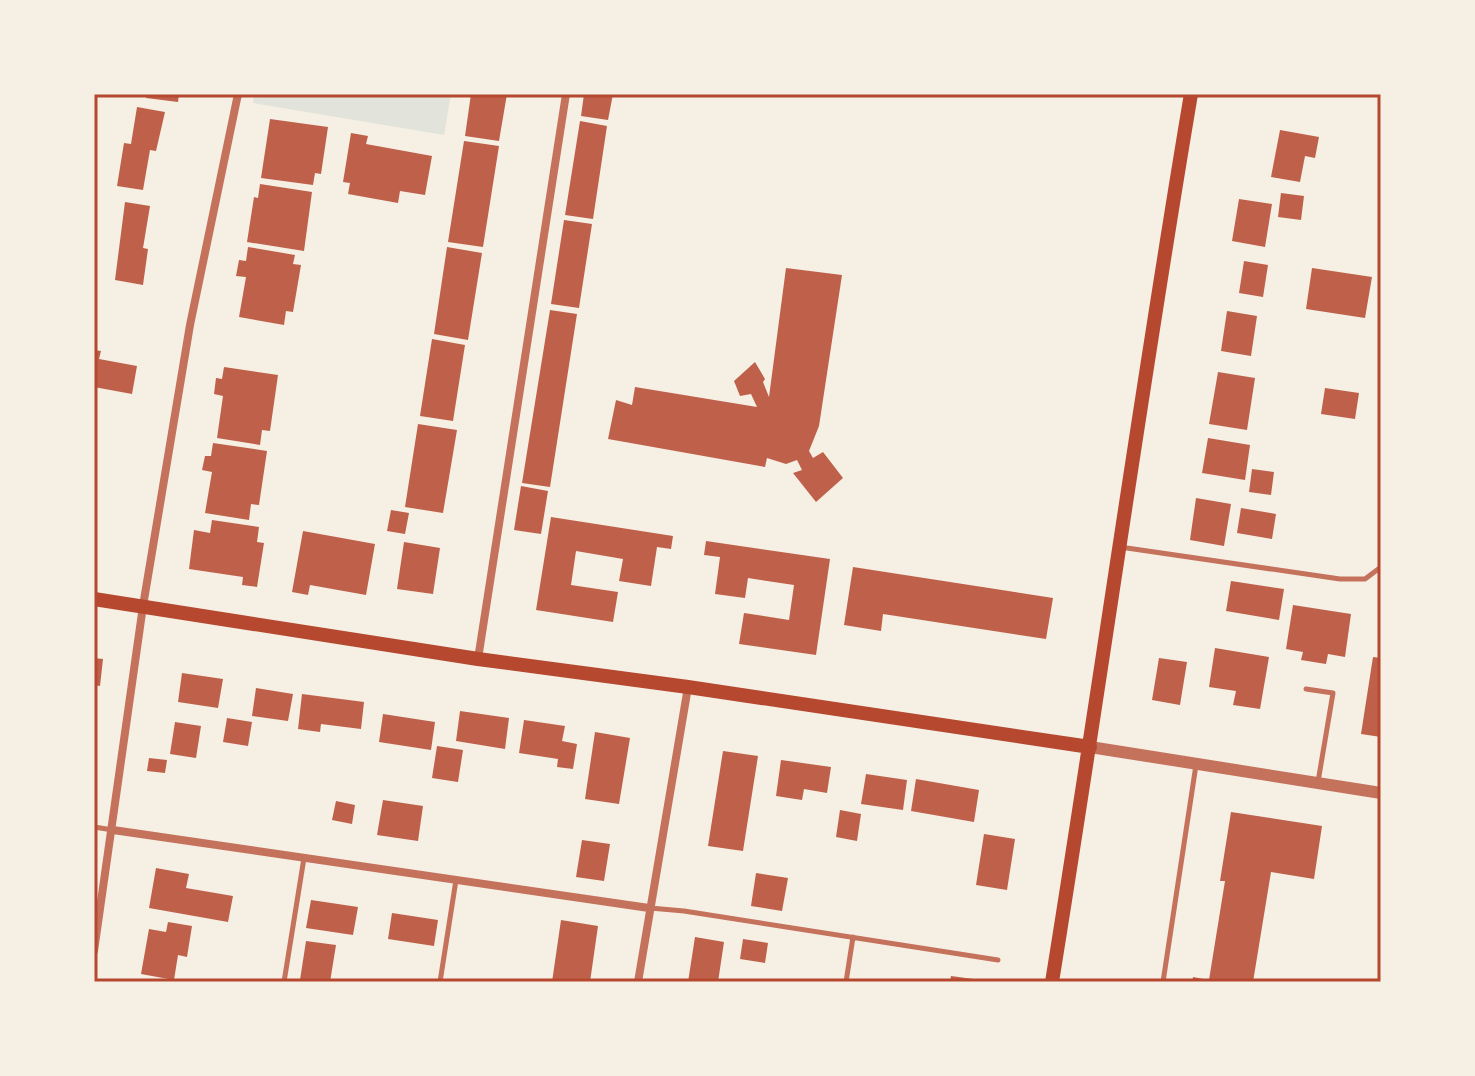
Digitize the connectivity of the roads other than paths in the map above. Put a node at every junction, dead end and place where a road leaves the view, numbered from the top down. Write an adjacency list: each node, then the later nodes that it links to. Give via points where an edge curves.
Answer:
1 (238, 94): 7 (street, via 190,325)
2 (566, 94): 8 (street)
3 (1191, 94): 4 (main road)
4 (1119, 546): 5 (lane, via 1340,579 1365,579); 11 (main road)
5 (1381, 567)
6 (94, 599): 7 (main road)
7 (143, 606): 8 (main road); 16 (street)
8 (478, 659): 9 (main road)
9 (688, 687): 11 (main road); 19 (street)
10 (1306, 689): 13 (lane, via 1333,693)
11 (1090, 747): 12 (street); 27 (main road)
12 (1197, 764): 13 (street); 28 (lane)
13 (1318, 783): 14 (street)
14 (1381, 793)
15 (94, 827): 16 (lane)
16 (113, 830): 17 (street); 21 (street)
17 (304, 858): 18 (street); 23 (lane)
18 (456, 880): 19 (street); 24 (lane)
19 (649, 908): 20 (lane); 25 (street)
20 (853, 937): 22 (lane); 26 (lane)
21 (94, 951)
22 (998, 960)
23 (284, 982)
24 (440, 982)
25 (638, 982)
26 (846, 982)
27 (1052, 982)
28 (1163, 982)

